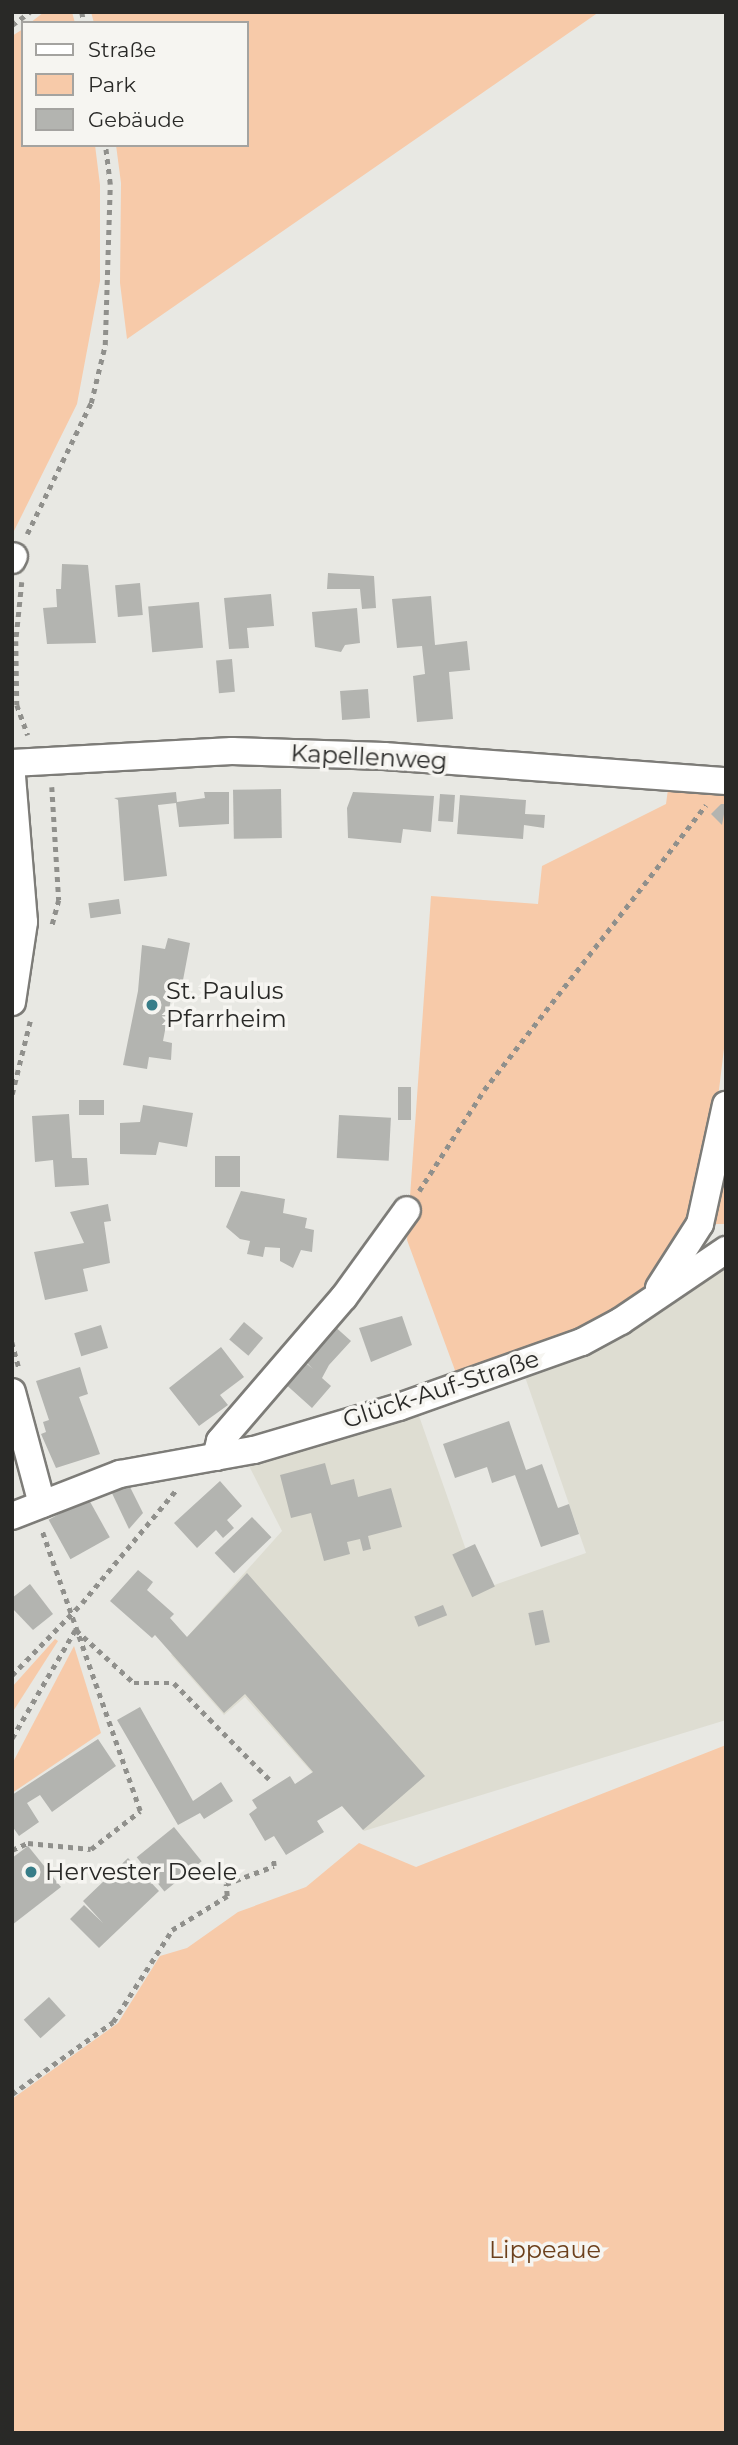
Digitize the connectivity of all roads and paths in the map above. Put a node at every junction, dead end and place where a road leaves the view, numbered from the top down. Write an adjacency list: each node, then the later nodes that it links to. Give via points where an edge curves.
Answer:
1 (30, 12): 2 (path)
2 (12, 26)
3 (105, 147): 4 (path, via 110,198 105,345 91,403)
4 (17, 563): 5 (path, via 18,705)
5 (31, 739)
6 (12, 763): 9 (street, Kapellenweg, via 232,751)
7 (12, 776): 11 (street, via 24,922)
8 (57, 777): 10 (path, via 51,803 59,901)
9 (724, 781): 14 (path, via 484,1090)
10 (50, 939)
11 (22, 1009): 12 (path)
12 (12, 1094)
13 (726, 1104): 16 (street, via 700,1224)
14 (407, 1210): 18 (street, via 344,1297 220,1441)
15 (726, 1251): 16 (street, Glück-Auf-Straße)
16 (654, 1296): 18 (street, Glück-Auf-Straße, via 582,1342 399,1407)
17 (12, 1392): 20 (street)
18 (216, 1457): 20 (street, Glück-Auf-Straße, via 120,1474)
19 (181, 1483): 21 (path)
20 (28, 1510): 21 (path)
21 (72, 1614): 22 (path); 23 (path, via 61,1620)
22 (76, 1629): 24 (path); 25 (path, via 134,1683 174,1683); 26 (path, via 141,1811 91,1849 28,1843)
23 (12, 1675)
24 (12, 1738)
25 (270, 1780)
26 (12, 1850)
27 (273, 1859): 28 (path, via 274,1866 226,1884 227,1896 172,1930 113,2022)
28 (12, 2094)

